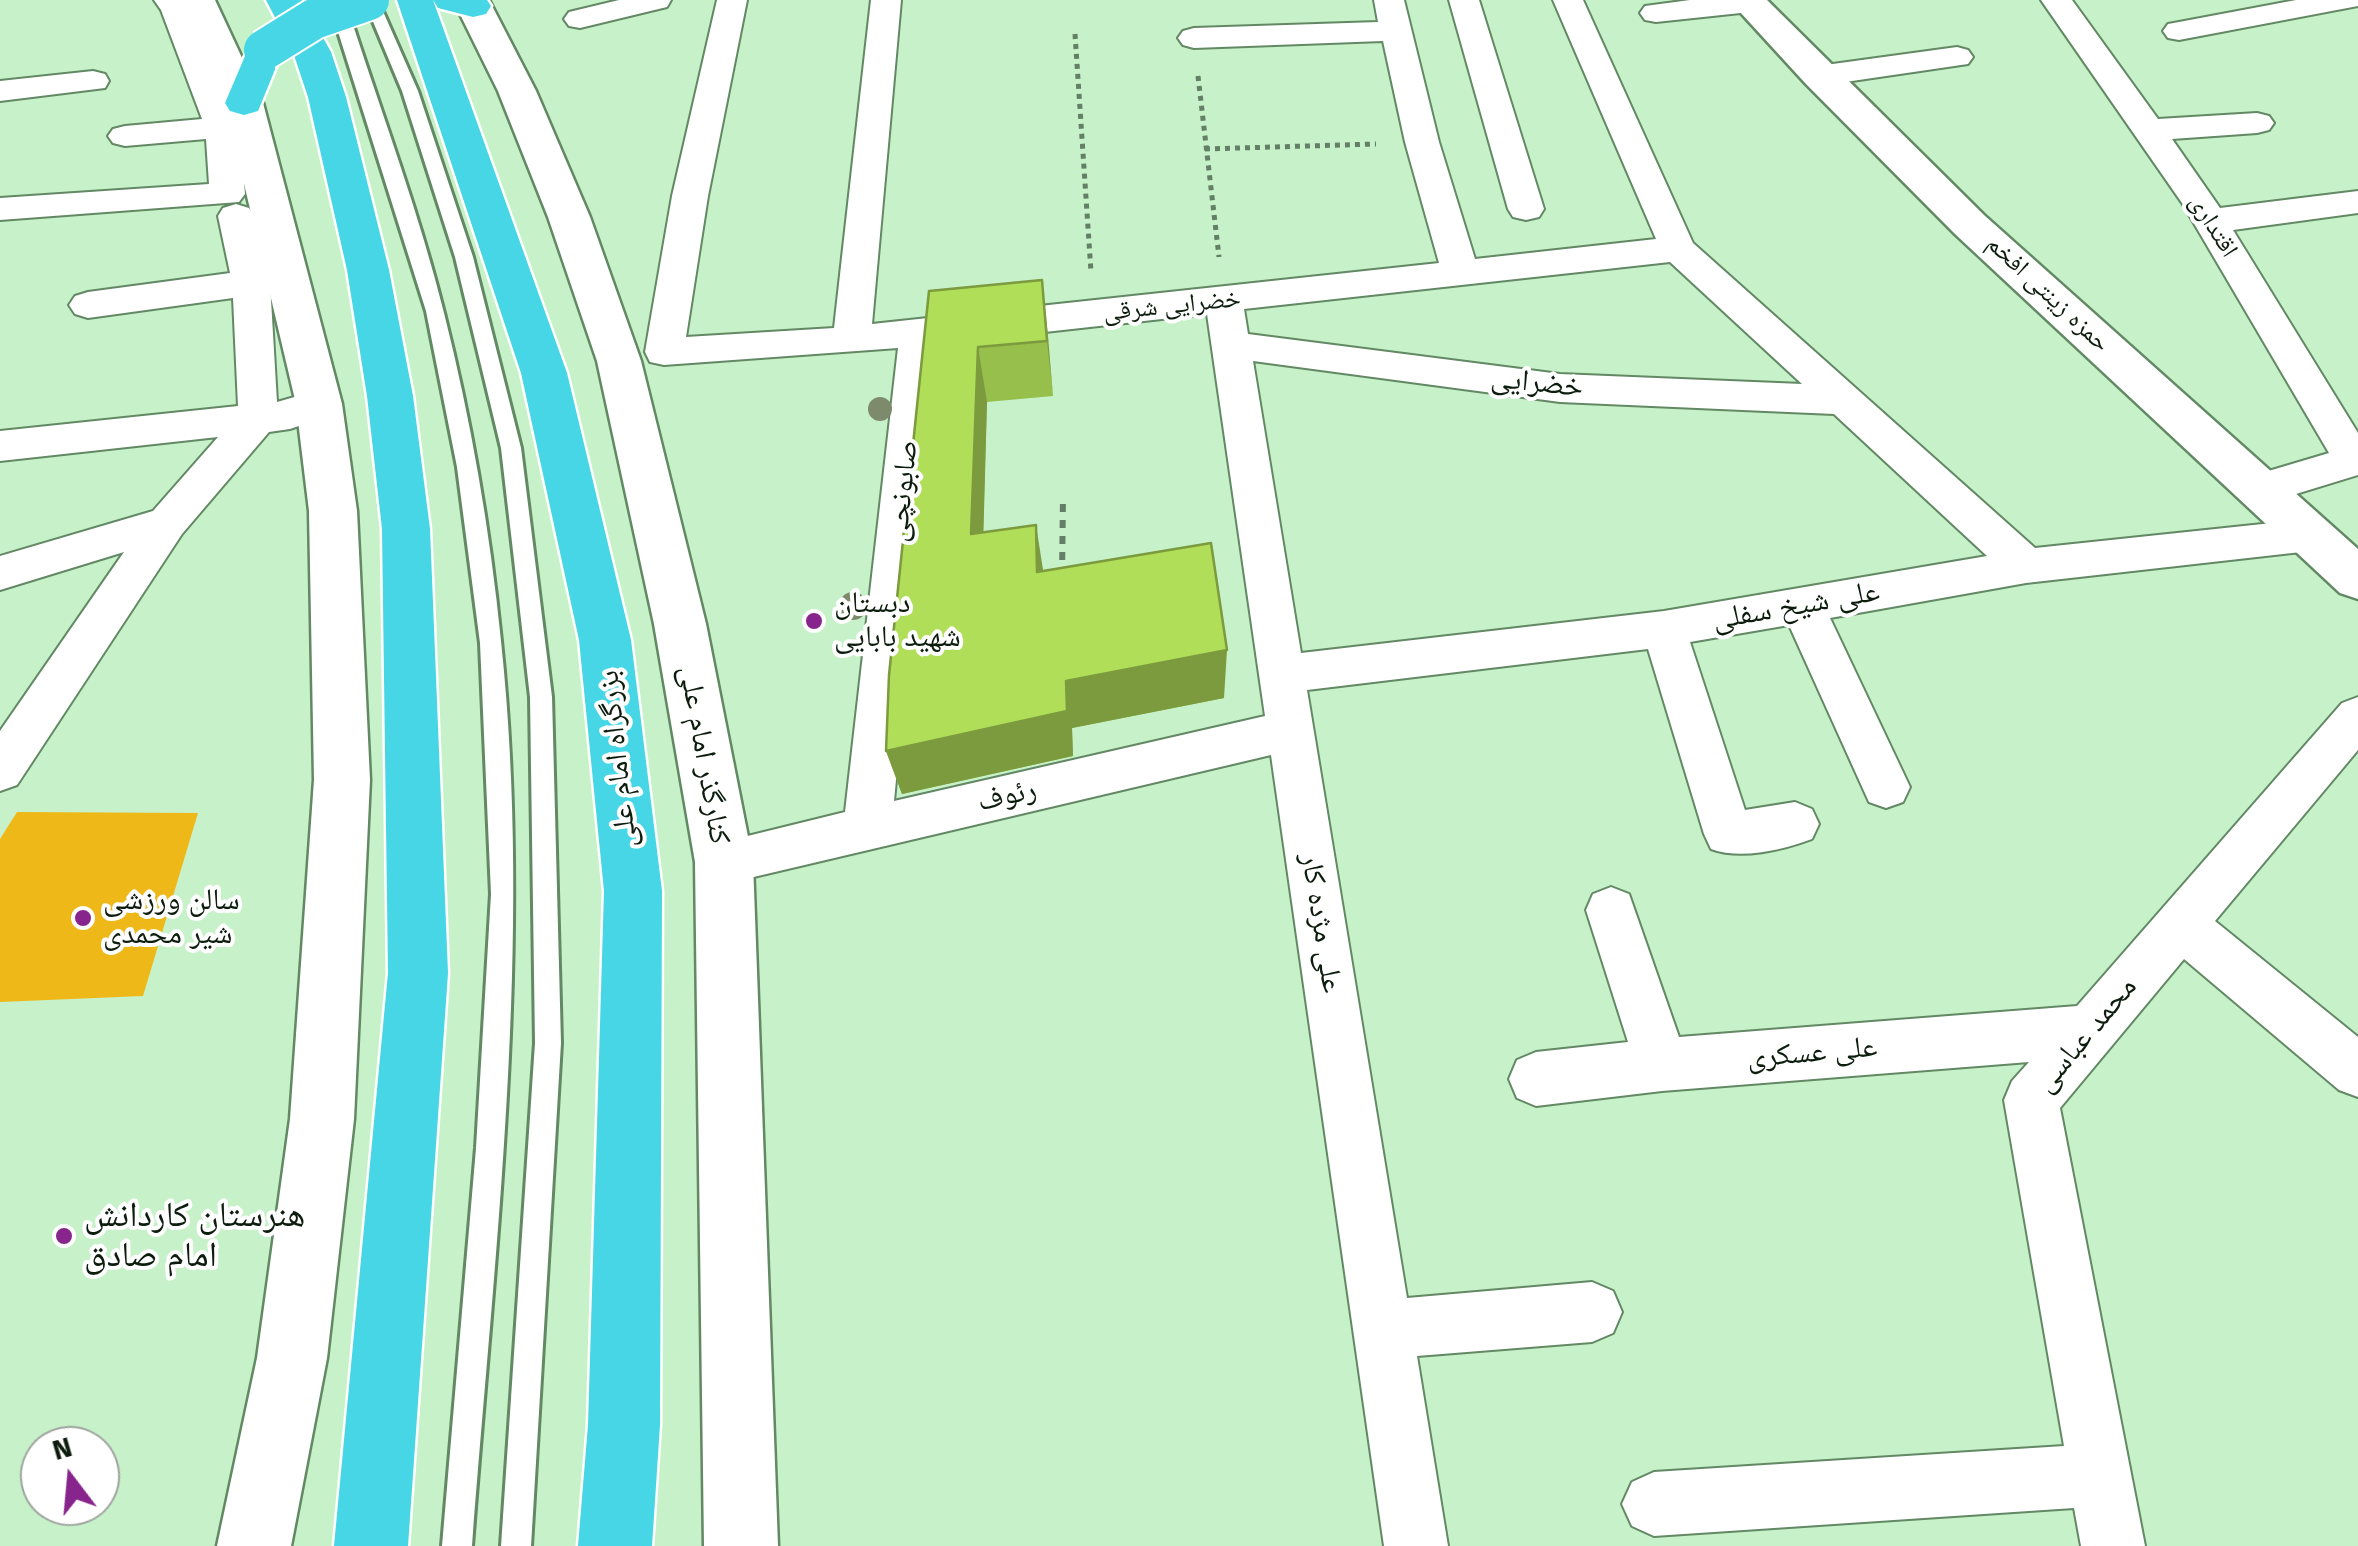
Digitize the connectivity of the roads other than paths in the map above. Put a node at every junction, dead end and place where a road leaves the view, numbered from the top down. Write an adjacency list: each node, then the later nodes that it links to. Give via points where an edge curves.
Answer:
1 (169, 0): 25 (street)
2 (196, 0): 25 (main road)
3 (284, 0): 74 (highway, via 327,97 368,270 406,529 418,973)
4 (334, 0): 75 (lane, via 435,311 468,467 490,643 503,894)
5 (370, 0): 25 (highway, bridge, via 286,31 264,50); 76 (lane, via 410,91 469,276 510,448 541,698 548,1042)
6 (415, 0): 77 (highway, بزرگراه امام علی, via 544,374 605,640 633,891 632,1147)
7 (656, 0): 18 (street)
8 (732, 0): 41 (street, via 690,196)
9 (886, 0): 40 (street)
10 (1464, 0): 31 (street)
11 (1568, 0): 34 (street)
12 (2056, 0): 27 (street, اقتداری)
13 (2347, 0): 19 (street)
14 (1749, 1): 16 (street); 22 (main road, حمزه زینتی افخم)
15 (464, 2): 41 (main road, کنارگذر امام علی, via 516,91 569,217)
16 (1656, 13)
17 (1393, 15): 20 (street); 35 (street)
18 (580, 19)
19 (2179, 31)
20 (1194, 38)
21 (1956, 57): 22 (street)
22 (1818, 76): 47 (main road, حمزه زینتی افخم)
23 (93, 81): 24 (street)
24 (0, 91)
25 (233, 115): 28 (street); 30 (street); 43 (main road)
26 (2257, 122): 27 (street)
27 (2149, 130): 33 (street, اقتداری)
28 (125, 136)
29 (2358, 202): 33 (street)
30 (232, 205): 32 (street); 36 (street)
31 (1526, 208)
32 (0, 209)
33 (2210, 221): 46 (street, اقتداری)
34 (1678, 249): 35 (street, خضرایی شرقی); 42 (street)
35 (1461, 275): 38 (street, خضرایی شرقی)
36 (250, 283): 37 (street); 44 (street)
37 (88, 306)
38 (1228, 323): 39 (street, خضرایی شرقی, via 1094,315); 42 (street, خضرایی, via 1560,388); 55 (street, علی مژده کار)
39 (920, 332): 40 (street, خضرایی شرقی); 61 (street, صابونچی)
40 (852, 340): 41 (street, خضرایی شرقی)
41 (642, 356): 62 (main road, کنارگذر امام علی, via 680,624)
42 (1844, 400): 50 (street)
43 (319, 404): 44 (street); 73 (main road, via 333,511 342,780 322,1120 292,1358)
44 (258, 418): 45 (street); 48 (street)
45 (0, 446)
46 (2356, 461): 47 (street)
47 (2260, 489): 49 (main road, حمزه زینتی افخم)
48 (167, 523): 51 (street); 58 (street)
49 (2310, 536): 50 (street, علی شیخ سفلی); 52 (main road, حمزه زینتی افخم)
50 (2026, 566): 53 (street, علی شیخ سفلی)
51 (0, 573)
52 (2358, 579)
53 (1802, 605): 54 (street, علی شیخ سفلی); 59 (street)
54 (1664, 628): 55 (street, علی شیخ سفلی); 60 (street, via 1728,834)
55 (1282, 674): 57 (street, علی مژده کار)
56 (2358, 717): 64 (street, محمد عباسی)
57 (1291, 730): 61 (street, رئوف); 70 (street, علی مژده کار)
58 (0, 770)
59 (1886, 787)
60 (1795, 824)
61 (867, 829): 62 (street, رئوف)
62 (724, 862): 78 (main road, کنارگذر امام علی)
63 (1611, 910): 66 (street)
64 (2180, 924): 65 (street, محمد عباسی); 67 (street)
65 (2089, 1031): 66 (street, علی عسکری); 71 (street, محمد عباسی, via 2031,1100)
66 (1662, 1065): 68 (street, علی عسکری)
67 (2358, 1071)
68 (1536, 1080)
69 (1592, 1312): 70 (street)
70 (1386, 1330): 79 (street, علی مژده کار)
71 (2100, 1475): 72 (street); 80 (street, محمد عباسی)
72 (1654, 1504)
73 (254, 1546)
74 (371, 1546)
75 (457, 1546)
76 (516, 1546)
77 (615, 1546)
78 (741, 1546)
79 (1416, 1546)
80 (2113, 1546)

